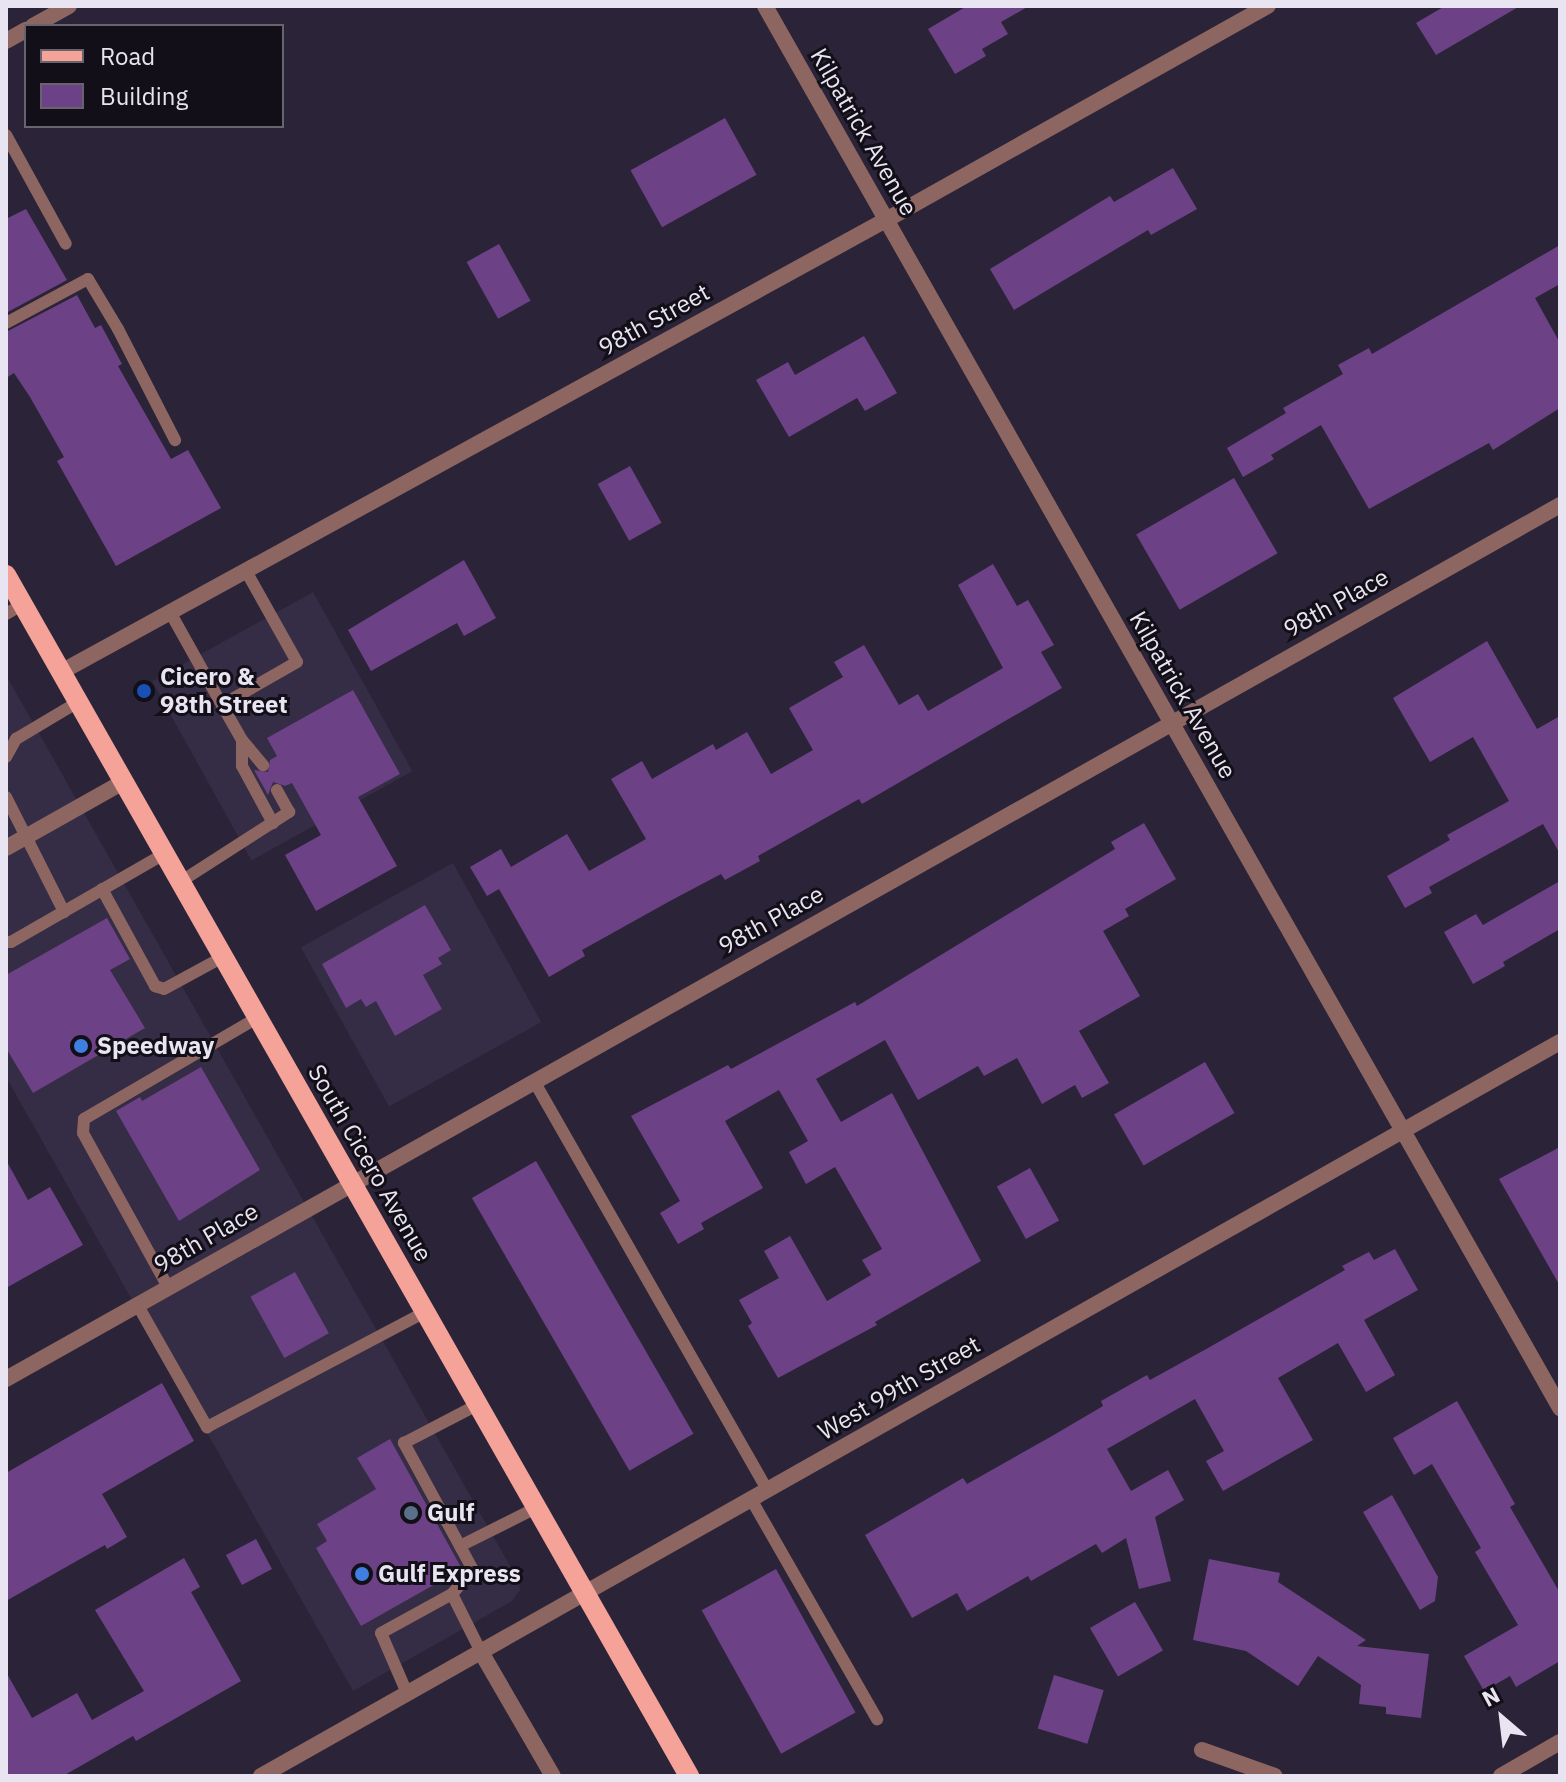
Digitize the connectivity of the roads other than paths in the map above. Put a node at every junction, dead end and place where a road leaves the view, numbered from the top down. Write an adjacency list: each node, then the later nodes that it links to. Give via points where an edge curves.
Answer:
1 (69, 6): 4 (street)
2 (765, 6): 8 (street, Kilpatrick Avenue)
3 (1268, 6): 8 (street, 98th Street)
4 (37, 24)
5 (24, 31): 6 (street)
6 (6, 41)
7 (6, 135): 9 (lane)
8 (886, 220): 13 (street, 98th Street); 20 (street, Kilpatrick Avenue)
9 (66, 244)
10 (6, 323): 11 (lane, via 88,279)
11 (175, 440)
12 (1560, 505): 20 (street, 98th Place)
13 (246, 571): 16 (street, 98th Street); 19 (lane, via 297,662)
14 (6, 575): 15 (main road, South Cicero Avenue)
15 (14, 609): 17 (main road, South Cicero Avenue)
16 (170, 612): 17 (street, 98th Street); 19 (lane)
17 (61, 672): 18 (main road, South Cicero Avenue)
18 (78, 702): 22 (lane, via 16,739); 24 (main road, South Cicero Avenue)
19 (222, 705): 21 (lane)
20 (1172, 724): 38 (street, 98th Place); 39 (street, Kilpatrick Avenue)
21 (242, 740): 23 (lane); 27 (lane, via 242,766)
22 (6, 757)
23 (263, 765)
24 (123, 782): 28 (street); 30 (main road, South Cicero Avenue)
25 (277, 790): 27 (lane, via 289,812)
26 (6, 797): 28 (lane)
27 (273, 823): 31 (lane)
28 (25, 837): 29 (street); 33 (lane)
29 (6, 848)
30 (164, 854): 31 (main road, South Cicero Avenue); 32 (lane)
31 (180, 882): 35 (main road, South Cicero Avenue)
32 (102, 889): 33 (lane); 35 (lane, via 155,986 164,989)
33 (64, 912): 34 (lane)
34 (6, 942)
35 (223, 957): 36 (main road, South Cicero Avenue)
36 (257, 1018): 40 (main road, South Cicero Avenue); 41 (lane, via 84,1119 83,1133)
37 (1560, 1042): 39 (street, West 99th Street)
38 (534, 1081): 40 (street, 98th Place); 47 (lane)
39 (1402, 1129): 46 (street, Kilpatrick Avenue); 47 (street, West 99th Street)
40 (351, 1183): 41 (street, 98th Place); 43 (main road, South Cicero Avenue)
41 (168, 1287): 42 (street, 98th Place)
42 (137, 1304): 43 (lane, via 207,1427); 44 (street, 98th Place)
43 (425, 1312): 45 (main road, South Cicero Avenue)
44 (6, 1379)
45 (477, 1405): 49 (main road, South Cicero Avenue); 50 (lane, via 404,1443)
46 (1560, 1408)
47 (767, 1490): 48 (street, West 99th Street)
48 (751, 1499): 52 (street, West 99th Street); 55 (lane)
49 (536, 1508): 50 (lane); 52 (main road, South Cicero Avenue)
50 (460, 1546): 51 (lane, via 473,1570)
51 (452, 1594): 53 (lane); 54 (lane, via 381,1633)
52 (584, 1594): 53 (street, West 99th Street); 60 (main road, South Cicero Avenue)
53 (481, 1652): 54 (street, West 99th Street); 59 (street)
54 (407, 1693): 58 (street, West 99th Street)
55 (877, 1719)
56 (1560, 1742): 62 (street)
57 (1202, 1750): 61 (street)
58 (261, 1776)
59 (553, 1776)
60 (689, 1776)
61 (1275, 1776)
62 (1501, 1776)

